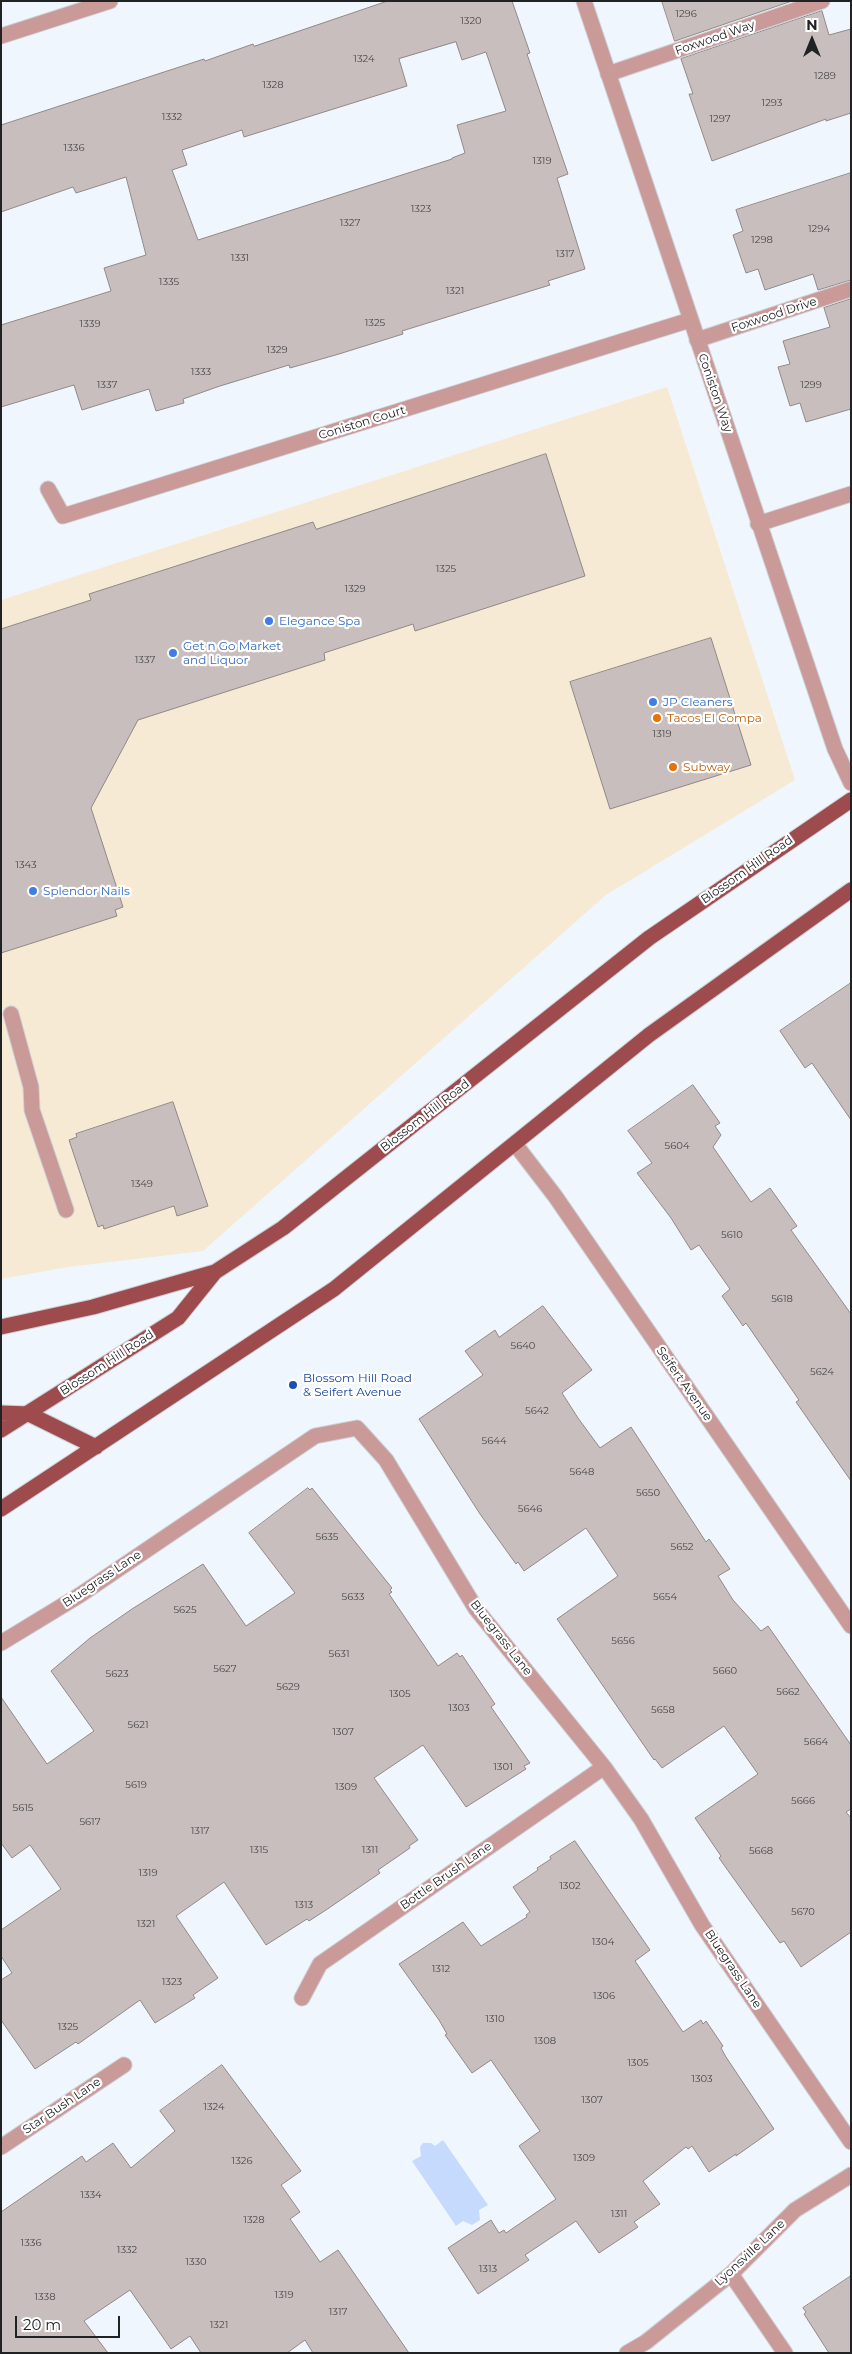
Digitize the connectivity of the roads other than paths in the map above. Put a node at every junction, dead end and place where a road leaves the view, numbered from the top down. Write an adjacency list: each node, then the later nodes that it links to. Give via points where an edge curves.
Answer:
1 (110, 1): 4 (street)
2 (584, 1): 5 (street, Coniston Way)
3 (822, 1): 5 (street, Foxwood Way)
4 (1, 36)
5 (608, 74): 7 (street, Coniston Way)
6 (851, 289): 8 (street, Foxwood Drive)
7 (690, 320): 8 (street, Coniston Way); 9 (street, Coniston Court, via 63,516)
8 (697, 340): 11 (street, Coniston Way)
9 (48, 489)
10 (851, 494): 11 (street)
11 (758, 524): 12 (street, Coniston Way, via 835,750)
12 (851, 783)
13 (851, 800): 18 (main road, Blossom Hill Road, via 649,938 290,1222)
14 (851, 890): 16 (main road, via 649,1034)
15 (11, 1014): 17 (street, via 31,1087 32,1110)
16 (515, 1144): 23 (main road, via 334,1289); 25 (street, Seifert Avenue, via 555,1196)
17 (66, 1210)
18 (216, 1272): 19 (main road, via 93,1307); 21 (main road, Blossom Hill Road, via 178,1318)
19 (1, 1327)
20 (1, 1413): 21 (main road)
21 (29, 1414): 22 (main road, Blossom Hill Road); 23 (main road)
22 (1, 1430)
23 (96, 1447): 24 (main road)
24 (1, 1509)
25 (851, 1626)
26 (1, 1643): 27 (street, Bluegrass Lane, via 80,1595 315,1436 357,1428 386,1460 476,1609)
27 (604, 1767): 28 (street, Bottle Brush Lane, via 320,1964); 30 (street, Bluegrass Lane, via 641,1819 702,1925)
28 (302, 1998)
29 (124, 2065): 31 (street, Star Bush Lane)
30 (851, 2142)
31 (1, 2147)
32 (851, 2175): 33 (street, Lyonsville Lane, via 795,2210)
33 (731, 2274): 34 (street, Lyonsville Lane); 35 (street)
34 (628, 2353)
35 (785, 2353)

